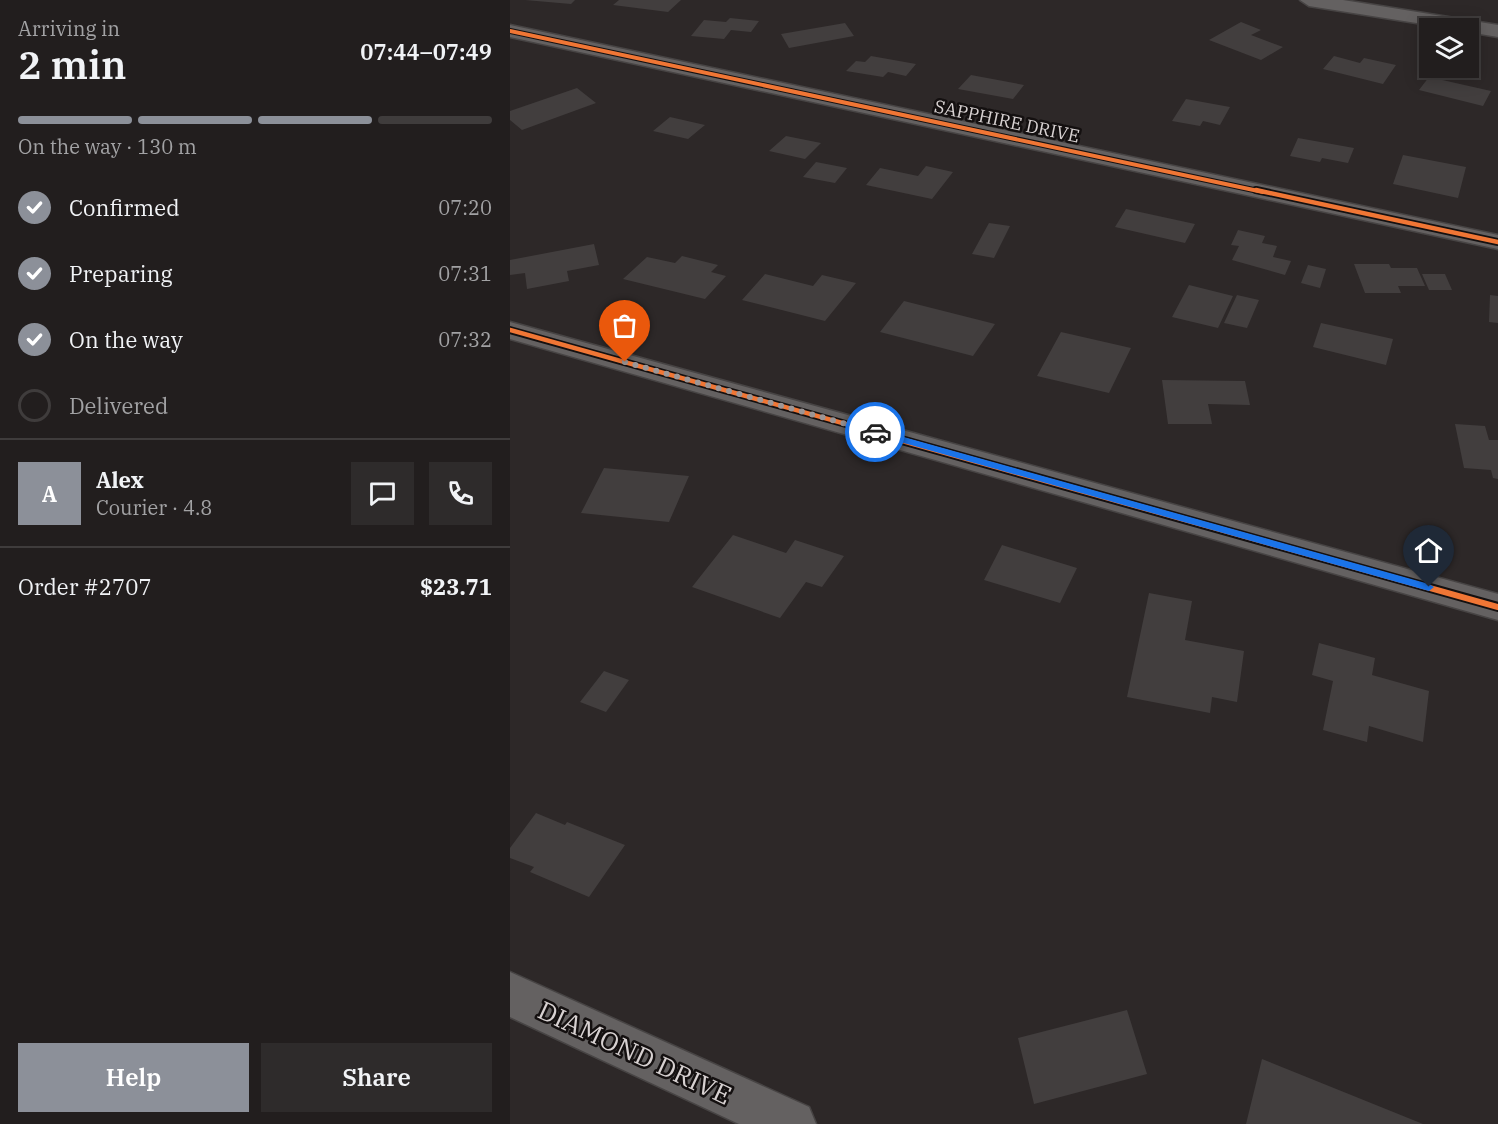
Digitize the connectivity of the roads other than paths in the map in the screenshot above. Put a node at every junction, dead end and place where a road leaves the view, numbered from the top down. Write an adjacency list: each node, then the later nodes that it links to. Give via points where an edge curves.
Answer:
1 (1309, 0): 2 (street)
2 (1498, 31)
3 (510, 32): 4 (street, SAPPHIRE DRIVE)
4 (1498, 243)
5 (510, 330): 6 (street)
6 (1498, 607)
7 (510, 994): 8 (street, DIAMOND DRIVE)
8 (792, 1124)

